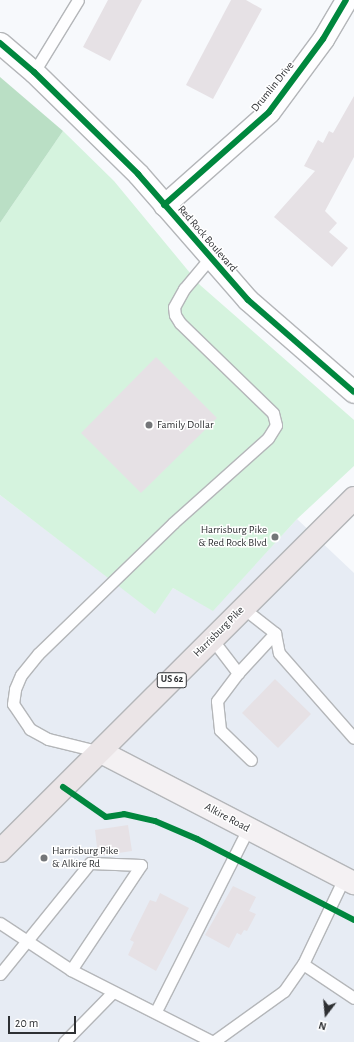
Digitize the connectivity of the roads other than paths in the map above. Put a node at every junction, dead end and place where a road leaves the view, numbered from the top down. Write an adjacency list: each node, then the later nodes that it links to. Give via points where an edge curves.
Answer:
1 (78, 0): 4 (lane)
2 (346, 0): 5 (street, Drumlin Drive, via 323,39 269,112)
3 (0, 43): 4 (street, Red Rock Boulevard)
4 (34, 72): 5 (street, Red Rock Boulevard, via 138,174)
5 (164, 205): 6 (street, Red Rock Boulevard)
6 (210, 258): 7 (street, Red Rock Boulevard, via 248,300); 14 (lane, via 184,289 174,307 175,315 180,323 273,413 276,425 268,438 172,523 38,654 21,675 15,689 13,704 30,729 48,739)
7 (354, 392)
8 (354, 498): 9 (main road, Harrisburg Pike / US 62)
9 (243, 608): 10 (lane); 11 (main road, Harrisburg Pike / US 62)
10 (275, 633): 12 (lane); 13 (lane, via 279,653)
11 (212, 639): 12 (lane); 14 (main road, Harrisburg Pike / US 62)
12 (238, 673): 15 (lane, via 217,701 220,730)
13 (354, 738)
14 (101, 752): 16 (main road, Alkire Road); 17 (main road, Harrisburg Pike / US 62)
15 (251, 760)
16 (248, 828): 18 (main road, Alkire Road); 26 (lane)
17 (0, 851)
18 (349, 881): 21 (lane)
19 (0, 923): 20 (lane)
20 (26, 942): 22 (lane); 22 (lane, via 90,863 141,865); 23 (lane)
21 (303, 964): 25 (lane); 28 (lane, via 284,991)
22 (72, 970): 24 (lane)
23 (0, 974)
24 (113, 992): 26 (lane); 27 (lane)
25 (354, 998)
26 (156, 1011): 28 (lane)
27 (64, 1042)
28 (213, 1042)

